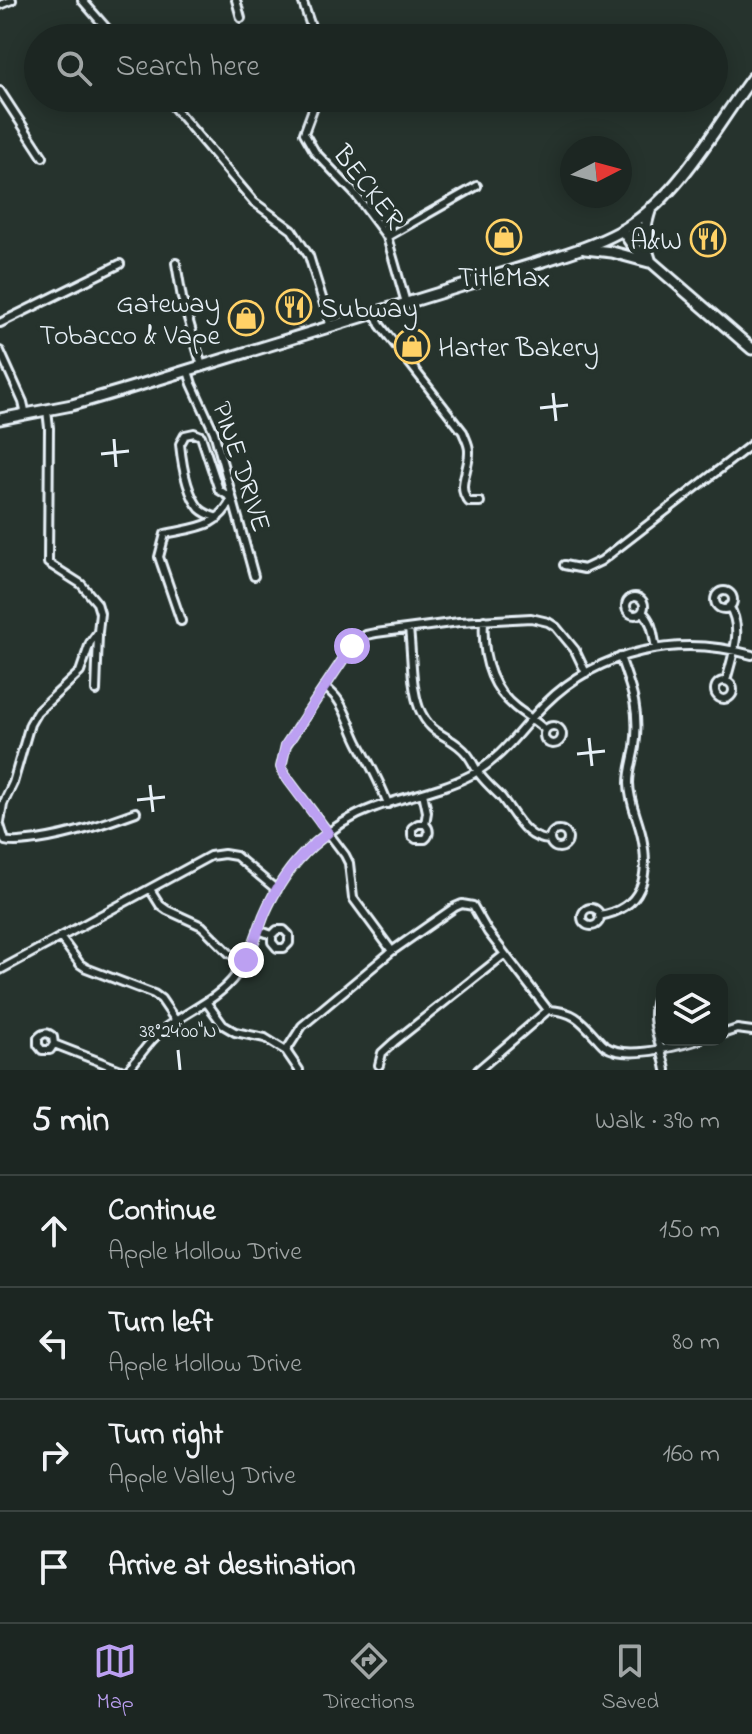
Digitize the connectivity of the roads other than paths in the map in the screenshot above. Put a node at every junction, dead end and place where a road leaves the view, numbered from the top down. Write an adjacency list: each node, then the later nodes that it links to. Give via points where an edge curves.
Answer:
1 (12, 0): 5 (street)
2 (82, 0): 7 (street)
3 (236, 0): 6 (street)
4 (304, 3): 8 (street)
5 (0, 5)
6 (241, 18)
7 (103, 24)
8 (311, 24)
9 (752, 78): 11 (main road)
10 (0, 91): 15 (street)
11 (728, 111)
12 (178, 112): 27 (street, via 254,202 292,230 309,256)
13 (312, 112): 19 (street, BECKER, via 304,133 315,152)
14 (728, 112): 17 (main road)
15 (43, 157)
16 (477, 186): 19 (street)
17 (651, 208): 18 (main road); 22 (main road, via 645,239)
18 (622, 230): 20 (main road); 22 (main road)
19 (387, 237): 24 (street, BECKER)
20 (581, 248): 22 (main road); 24 (main road)
21 (176, 263): 30 (street)
22 (652, 263): 28 (main road)
23 (120, 264): 26 (street)
24 (406, 303): 25 (main road)
25 (375, 313): 27 (main road); 37 (street, via 463,432 469,447 464,497)
26 (0, 323)
27 (331, 327): 30 (main road)
28 (752, 349)
29 (0, 351): 33 (street)
30 (202, 366): 31 (main road)
31 (188, 371): 32 (main road); 36 (street, PINE DRIVE, via 214,432)
32 (47, 410): 33 (main road); 46 (street, via 48,563 81,584 97,603)
33 (26, 415): 34 (main road)
34 (0, 419)
35 (752, 444): 39 (street, via 601,561 584,569)
36 (232, 498): 38 (street); 38 (street, via 219,490 201,436 185,435 180,444 190,488 199,508); 40 (street, PINE DRIVE)
37 (480, 502)
38 (218, 518): 44 (street, via 165,534 159,557)
39 (564, 565)
40 (254, 576)
41 (729, 606): 48 (street, via 737,626)
42 (642, 612): 47 (street)
43 (484, 620): 45 (street); 51 (street, via 548,622 575,650); 55 (street, via 492,681 515,708)
44 (181, 621)
45 (409, 629): 53 (street, via 366,635 352,646); 57 (street, via 419,707 429,727 467,754)
46 (98, 632): 54 (street); 61 (street, via 80,672 30,724)
47 (656, 648): 48 (street); 50 (street)
48 (733, 650): 49 (street); 52 (street)
49 (752, 655)
50 (620, 657): 51 (street); 67 (street, via 636,704 630,799 646,861 640,890 630,903)
51 (586, 673): 55 (street)
52 (726, 681)
53 (325, 686): 59 (street, via 338,699); 63 (street, via 286,745 281,767)
54 (96, 691)
55 (532, 718): 56 (street); 57 (street)
56 (545, 730)
57 (477, 771): 58 (street); 64 (street, via 524,828)
58 (423, 793): 59 (street); 62 (street)
59 (388, 804): 63 (street, via 360,813)
60 (136, 812): 61 (street, via 90,829 14,843 5,841)
61 (0, 824)
62 (425, 824)
63 (328, 833): 66 (street, via 301,856); 71 (street, via 349,863 356,904)
64 (550, 840)
65 (150, 889): 66 (street, via 210,856 224,854 236,856); 70 (street); 73 (street, via 160,905 202,926)
66 (277, 890): 68 (street)
67 (599, 916)
68 (258, 930): 69 (street); 73 (street)
69 (272, 935)
70 (60, 937): 74 (street); 78 (street, via 80,964 154,994)
71 (392, 951): 72 (street, via 462,904 473,906); 86 (street, via 302,1026)
72 (505, 954): 77 (street); 87 (street, via 394,1042 382,1053)
73 (245, 963): 76 (street)
74 (0, 970)
75 (656, 997): 79 (street)
76 (207, 1003): 78 (street); 86 (street, via 223,1025 265,1038)
77 (548, 1010): 85 (street, via 576,1015 606,1047); 91 (street)
78 (176, 1021): 89 (street)
79 (656, 1029)
80 (752, 1031): 81 (street)
81 (728, 1032)
82 (54, 1044): 88 (street)
83 (659, 1046): 85 (street)
84 (676, 1046): 85 (street)
85 (660, 1050): 92 (street)
86 (286, 1051): 90 (street)
87 (379, 1065)
88 (121, 1070)
89 (128, 1070)
90 (299, 1070)
91 (478, 1070)
92 (666, 1070)

